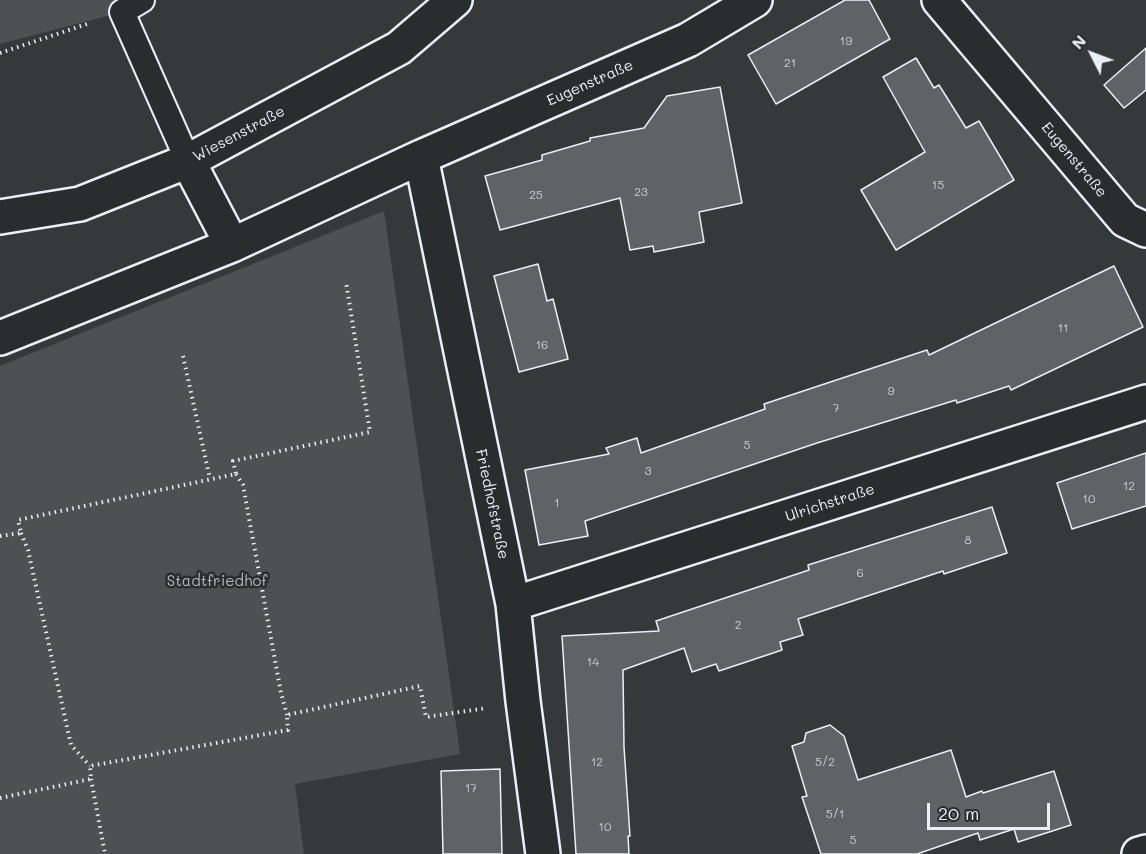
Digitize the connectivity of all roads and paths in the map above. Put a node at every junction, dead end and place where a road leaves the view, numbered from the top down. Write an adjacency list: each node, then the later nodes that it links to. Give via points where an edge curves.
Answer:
1 (455, 0): 7 (street, Wiesenstraße, via 399,48)
2 (755, 0): 6 (street, Eugenstraße, via 688,40)
3 (939, 0): 9 (street, Eugenstraße, via 1125,220)
4 (132, 6): 5 (path); 7 (lane)
5 (0, 53)
6 (421, 157): 10 (street, Eugenstraße); 19 (street, Friedhofstraße)
7 (188, 161): 8 (street, Wiesenstraße, via 80,204); 10 (street)
8 (0, 217)
9 (1146, 230)
10 (232, 245): 12 (street, Eugenstraße)
11 (346, 282): 15 (path, via 370,432 233,461)
12 (0, 338)
13 (183, 356): 16 (path)
14 (1146, 402): 19 (street, Ulrichstraße)
15 (236, 474): 16 (path); 21 (path, via 243,485)
16 (210, 479): 17 (path, via 18,520)
17 (21, 533): 18 (path); 22 (path, via 71,745)
18 (0, 536)
19 (513, 604): 20 (street, Friedhofstraße)
20 (523, 702): 21 (path, via 426,717 420,686); 27 (street, Friedhofstraße)
21 (287, 715): 22 (path, via 288,730)
22 (90, 766): 23 (path)
23 (91, 779): 24 (path); 26 (path)
24 (0, 798)
25 (1146, 852): 28 (street)
26 (105, 854)
27 (543, 854)
28 (1139, 854)

